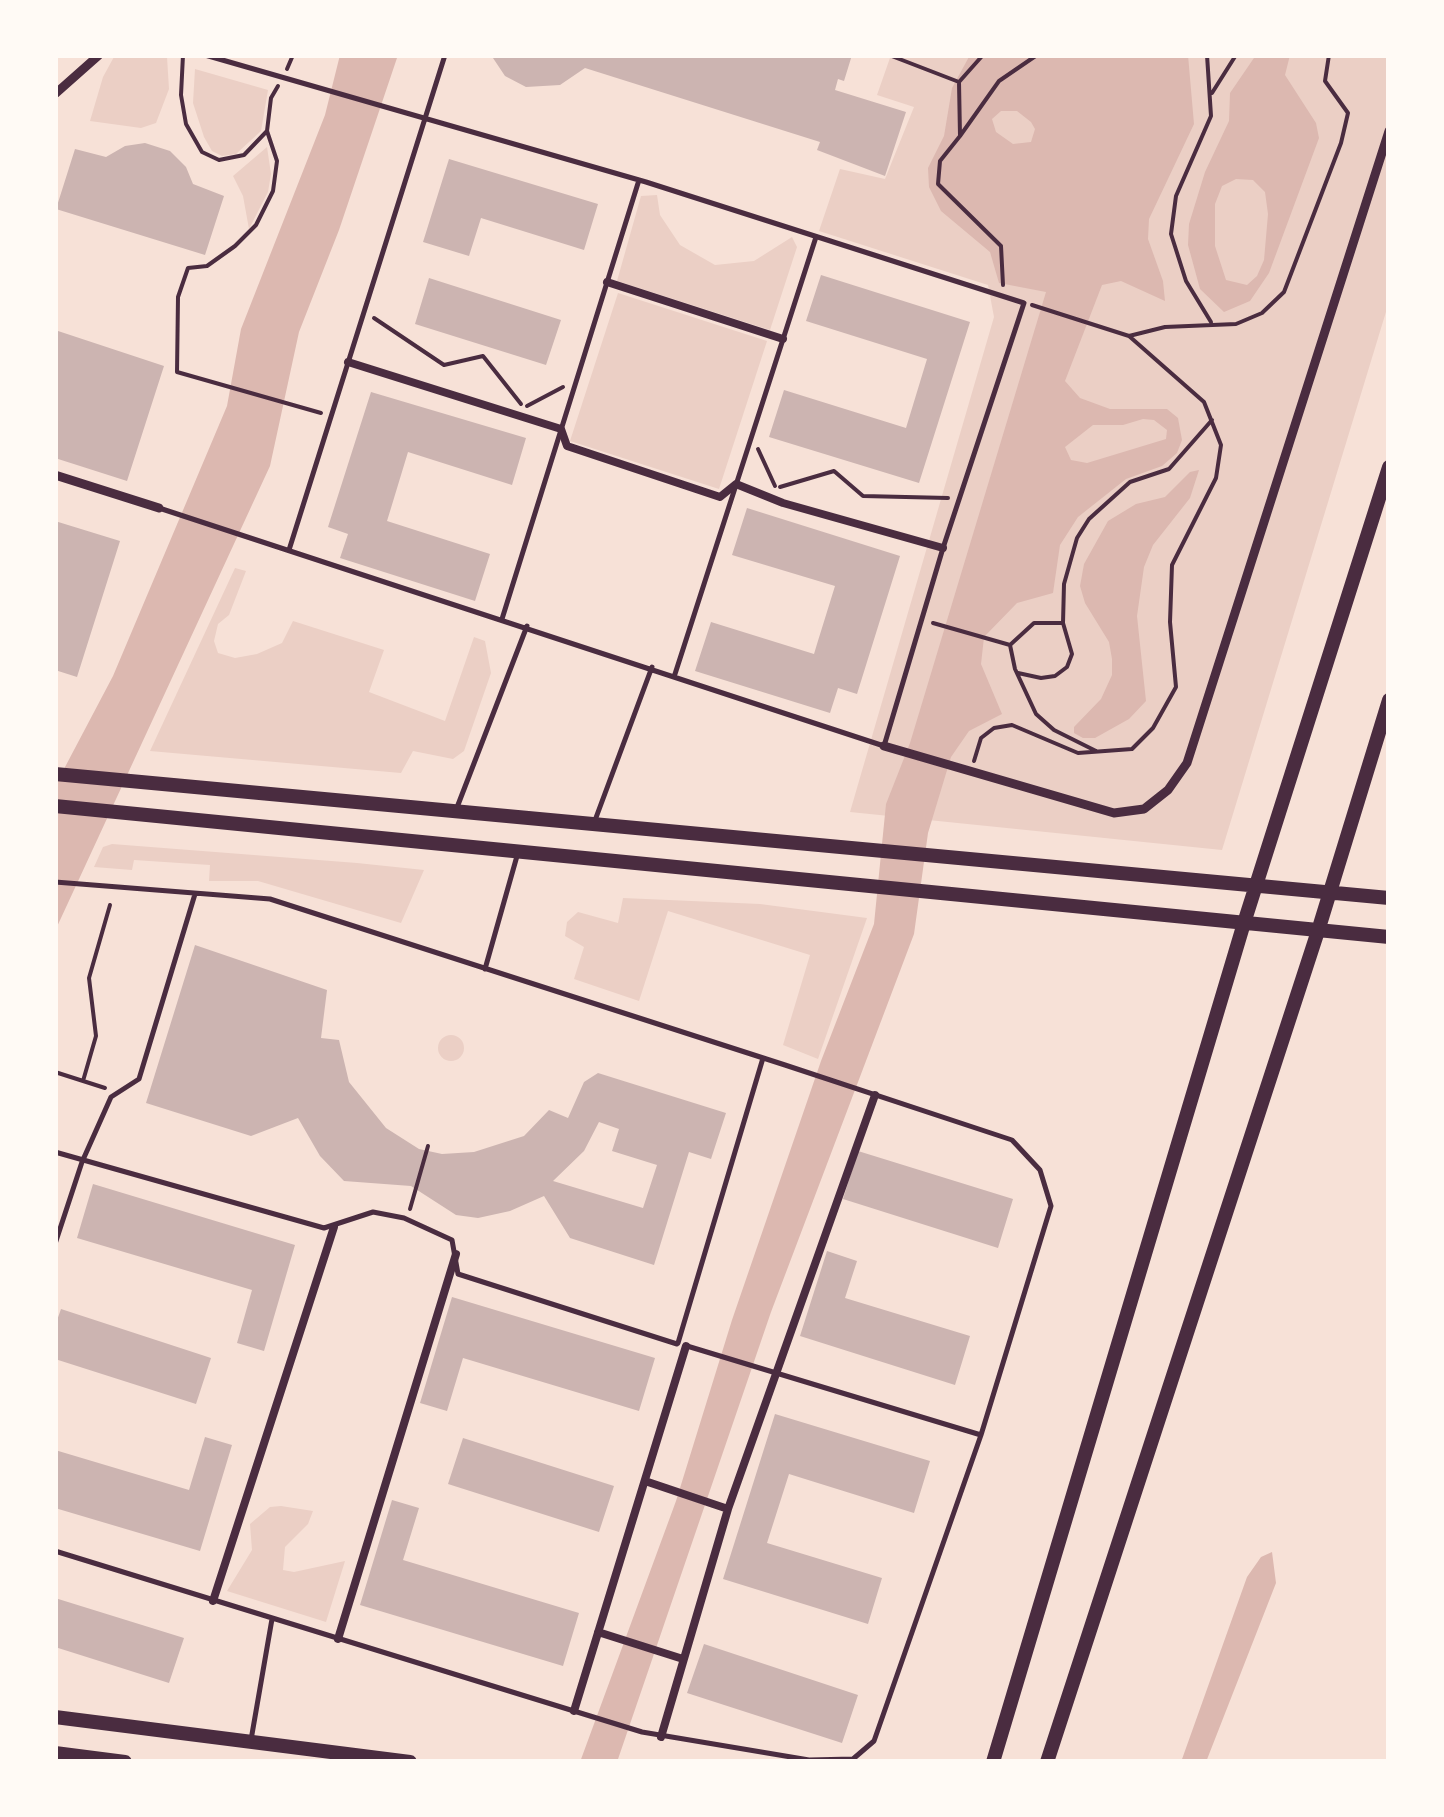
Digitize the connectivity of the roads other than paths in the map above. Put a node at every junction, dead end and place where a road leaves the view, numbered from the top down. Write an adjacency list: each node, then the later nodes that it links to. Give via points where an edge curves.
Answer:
1 (99, 55): 4 (street)
2 (204, 55): 5 (lane)
3 (444, 55): 5 (lane)
4 (55, 94)
5 (424, 121): 7 (lane); 11 (lane)
6 (1389, 131): 24 (street, via 1187,763 1168,790 1144,809 1114,813)
7 (639, 180): 8 (lane); 9 (lane)
8 (816, 236): 10 (lane); 17 (lane, via 1024,302)
9 (607, 282): 10 (street); 12 (lane)
10 (783, 339): 15 (lane)
11 (348, 362): 12 (street); 18 (lane)
12 (561, 428): 15 (street, via 567,446 720,497); 19 (lane)
13 (1389, 468): 31 (main road)
14 (55, 475): 16 (street)
15 (736, 484): 17 (street); 22 (lane)
16 (159, 508): 18 (lane)
17 (942, 548): 24 (lane)
18 (289, 550): 19 (lane)
19 (502, 618): 20 (lane)
20 (527, 626): 21 (lane); 27 (lane)
21 (652, 666): 22 (lane); 28 (lane)
22 (675, 674): 24 (lane)
23 (1389, 700): 32 (main road)
24 (885, 746)
25 (55, 774): 27 (main road)
26 (55, 806): 29 (main road)
27 (456, 812): 28 (main road)
28 (594, 824): 31 (main road)
29 (518, 852): 35 (main road); 38 (lane)
30 (55, 882): 33 (lane)
31 (1256, 886): 32 (main road); 35 (main road)
32 (1329, 893): 34 (main road); 36 (main road)
33 (195, 894): 38 (lane, via 270,900); 42 (lane, via 139,1079 111,1097)
34 (1389, 898)
35 (1244, 924): 36 (main road); 64 (main road)
36 (1318, 931): 37 (main road); 65 (main road)
37 (1389, 936)
38 (485, 969): 39 (lane)
39 (764, 1058): 40 (lane); 46 (lane)
40 (871, 1094): 47 (street); 48 (lane, via 1012,1140 1040,1170 1051,1206)
41 (55, 1152): 42 (lane)
42 (82, 1162): 43 (lane); 44 (lane)
43 (334, 1227): 45 (lane, via 373,1212 452,1240); 52 (street)
44 (55, 1244)
45 (456, 1254): 46 (lane, via 458,1274); 55 (street)
46 (682, 1345): 47 (lane); 49 (street)
47 (776, 1374): 48 (lane); 50 (street)
48 (980, 1436): 59 (lane, via 874,1741 852,1759 809,1760)
49 (645, 1481): 50 (street); 54 (street)
50 (728, 1509): 56 (street)
51 (55, 1551): 52 (lane)
52 (213, 1601): 53 (lane)
53 (272, 1619): 55 (lane); 60 (lane)
54 (598, 1632): 56 (street); 57 (street)
55 (338, 1639): 57 (lane)
56 (683, 1659): 59 (street)
57 (574, 1710): 59 (lane)
58 (55, 1718): 60 (main road)
59 (661, 1737)
60 (251, 1742): 63 (main road)
61 (55, 1753): 62 (main road)
62 (125, 1762)
63 (410, 1762)
64 (993, 1762)
65 (1047, 1762)

